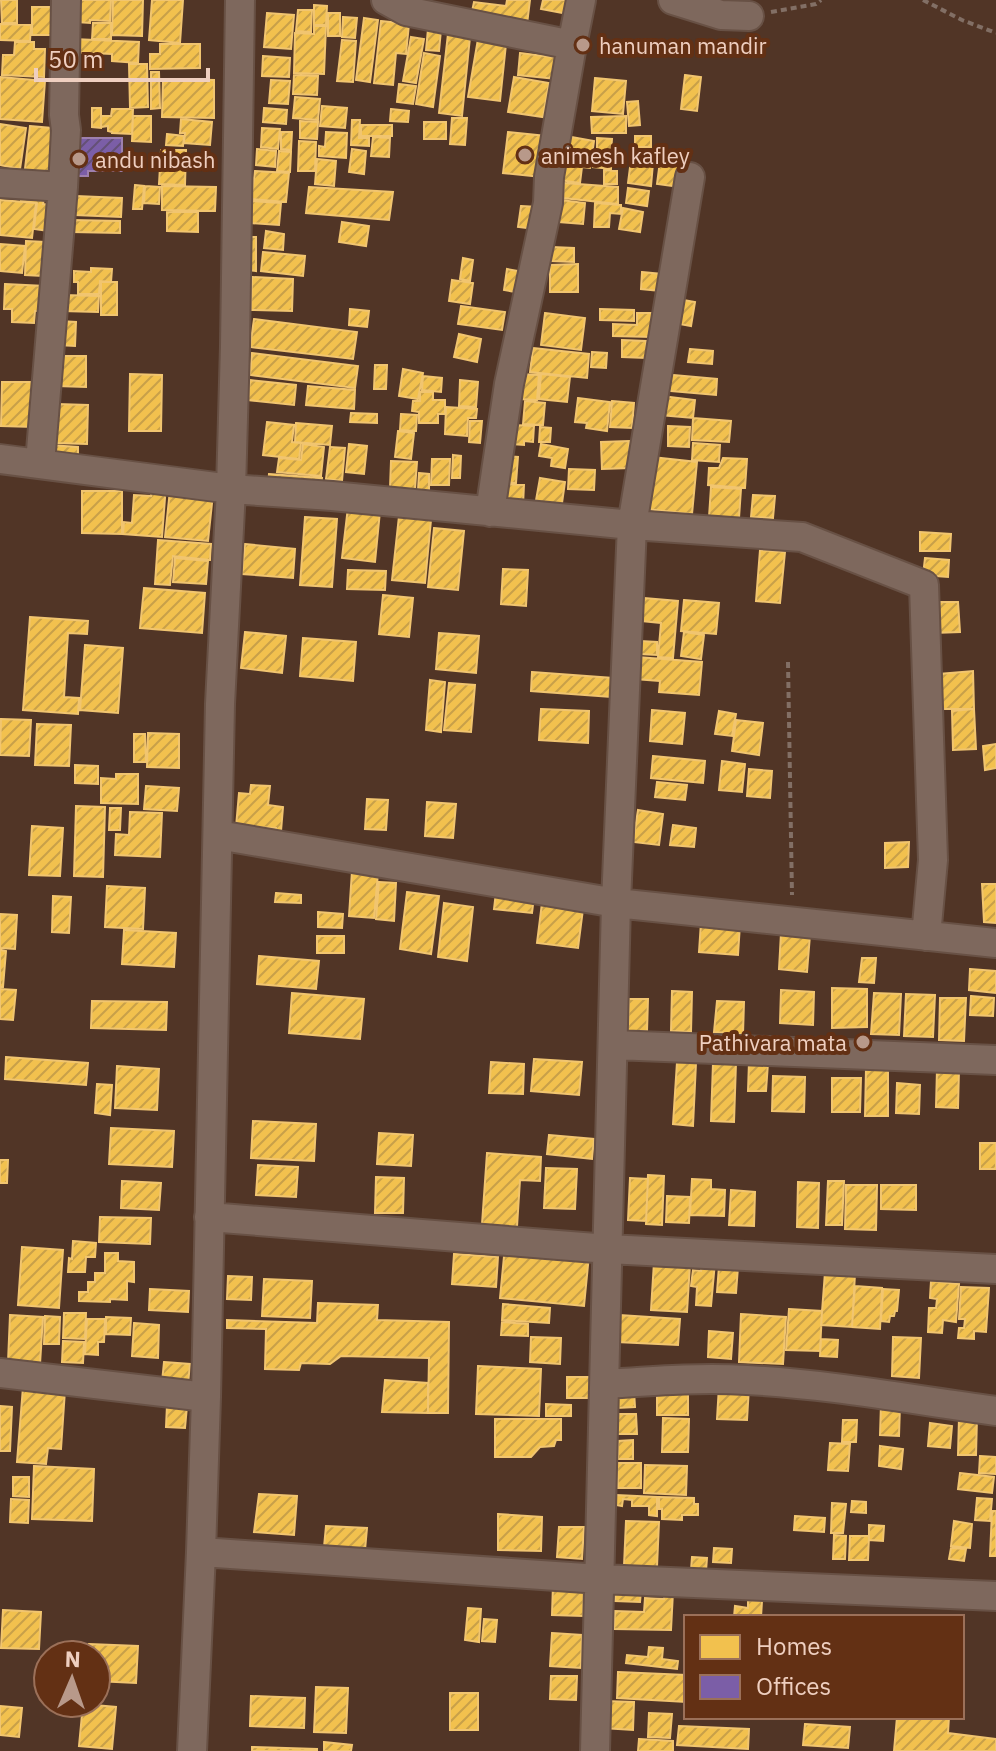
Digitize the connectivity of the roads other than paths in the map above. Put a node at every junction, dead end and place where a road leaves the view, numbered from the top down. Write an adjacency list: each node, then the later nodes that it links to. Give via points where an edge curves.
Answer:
1 (66, 0): 10 (street)
2 (240, 0): 13 (street)
3 (386, 0): 7 (street, via 406,11)
4 (581, 0): 7 (street)
5 (673, 0): 6 (street, via 721,15)
6 (749, 16)
7 (572, 45): 14 (street)
8 (690, 177): 15 (street)
9 (0, 183): 10 (street)
10 (63, 187): 12 (street)
11 (0, 459): 12 (street)
12 (40, 463): 13 (street)
13 (231, 489): 14 (street); 16 (street)
14 (490, 512): 15 (street)
15 (632, 525): 17 (street); 18 (street, via 802,537 924,585 933,860)
16 (218, 835): 17 (street); 22 (street)
17 (616, 903): 18 (street); 20 (street)
18 (926, 936): 19 (street)
19 (996, 943)
20 (614, 1045): 21 (street); 23 (street)
21 (996, 1060)
22 (209, 1217): 23 (street); 27 (street)
23 (608, 1249): 24 (street); 26 (street)
24 (996, 1269)
25 (0, 1373): 27 (street)
26 (606, 1384): 28 (street, via 749,1380); 30 (street)
27 (206, 1397): 29 (street)
28 (996, 1411)
29 (201, 1552): 30 (street); 32 (street)
30 (600, 1579): 31 (street); 33 (street)
31 (996, 1596)
32 (192, 1751)
33 (595, 1751)

